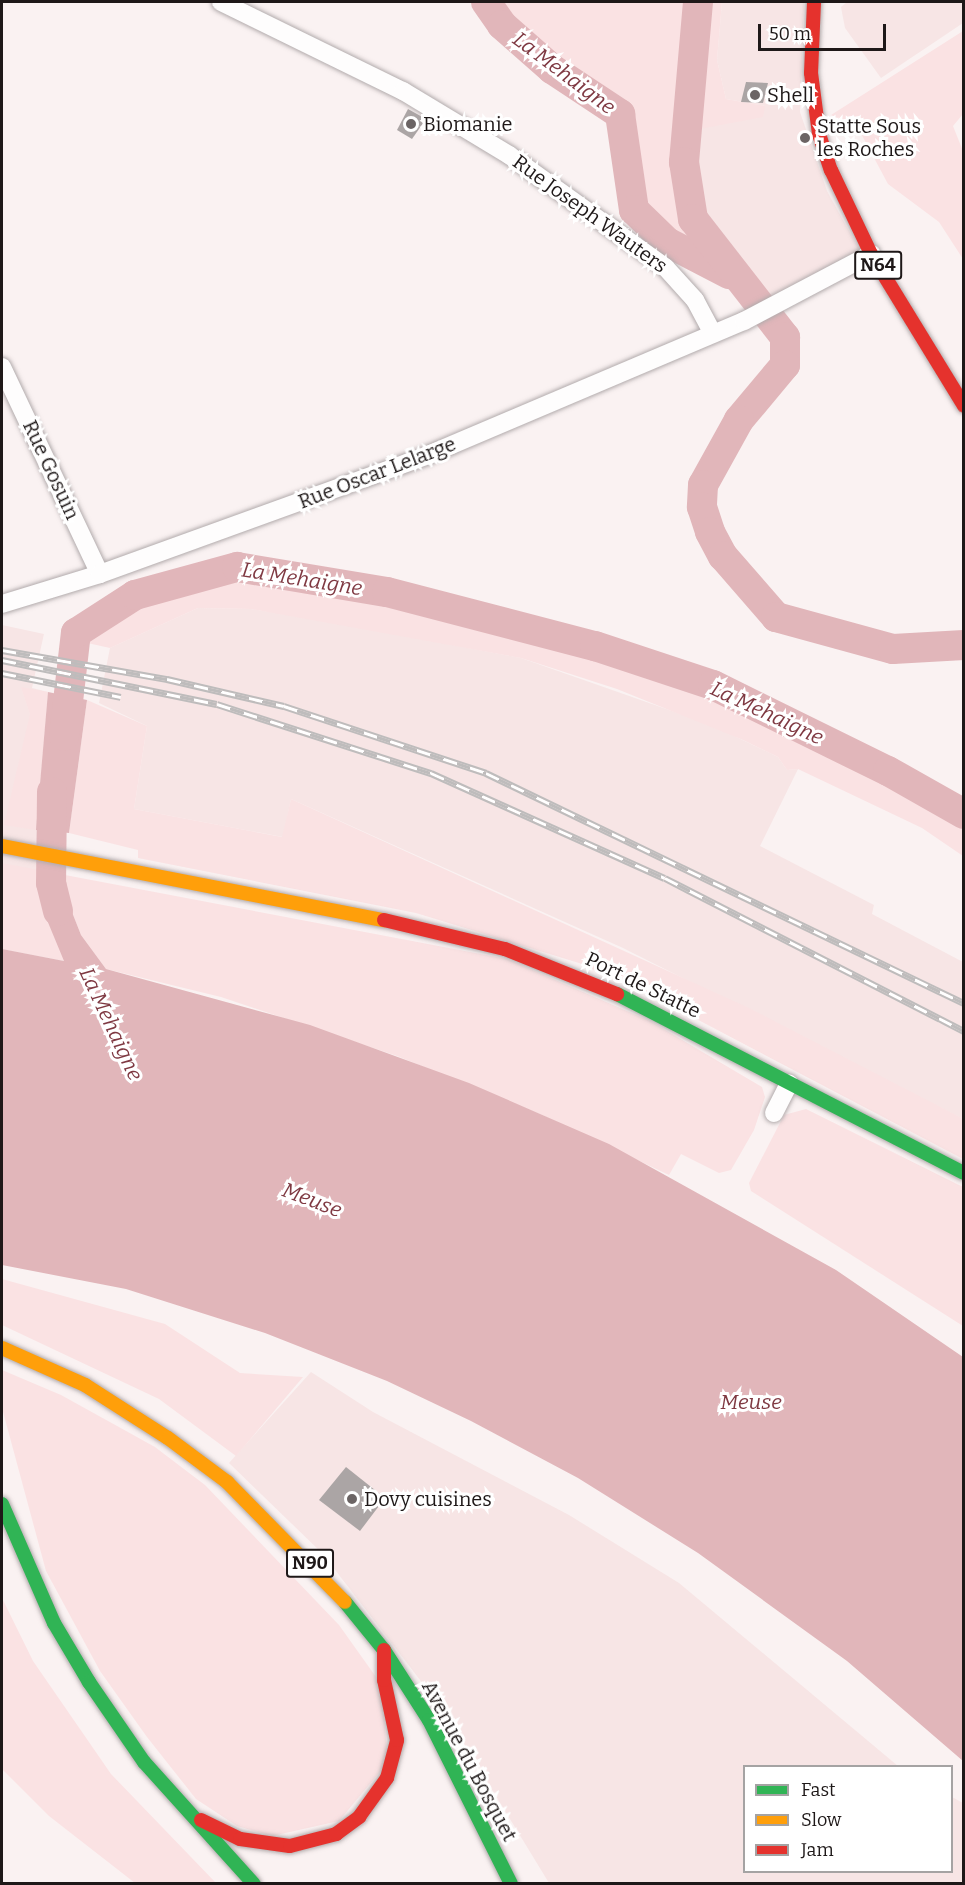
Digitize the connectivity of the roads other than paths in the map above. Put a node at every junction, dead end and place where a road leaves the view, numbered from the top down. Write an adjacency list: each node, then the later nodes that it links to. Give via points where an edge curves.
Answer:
1 (221, 2): 5 (street, Rue Joseph Wauters, via 403,91 509,155 666,268 695,300)
2 (814, 2): 3 (street); 4 (main road, N64, via 811,73 816,113 831,170)
3 (833, 2)
4 (871, 254): 5 (street, Rue Oscar Lelarge); 7 (main road, N64)
5 (713, 334): 8 (street, Rue Oscar Lelarge, via 428,455)
6 (2, 367): 8 (street, Rue Gosuin)
7 (963, 406)
8 (100, 574): 9 (street, Rue Oscar Lelarge)
9 (2, 604)
10 (2, 846): 11 (main road, Port de Statte, via 420,927 576,973 646,1005)
11 (789, 1084): 12 (street); 13 (main road, Port de Statte)
12 (774, 1113)
13 (963, 1173)
14 (2, 1348): 17 (main road, Avenue du Bosquet / N90, via 85,1385 227,1482 329,1582)
15 (2, 1504): 19 (main road, via 54,1623 88,1682)
16 (32, 1612): 18 (main road)
17 (384, 1650): 19 (main road, via 384,1680 398,1740 387,1778 359,1817 336,1834 290,1845 240,1839); 21 (main road, Avenue du Bosquet / N90, via 429,1720)
18 (77, 1692)
19 (186, 1813): 20 (main road)
20 (254, 1884)
21 (511, 1884)

